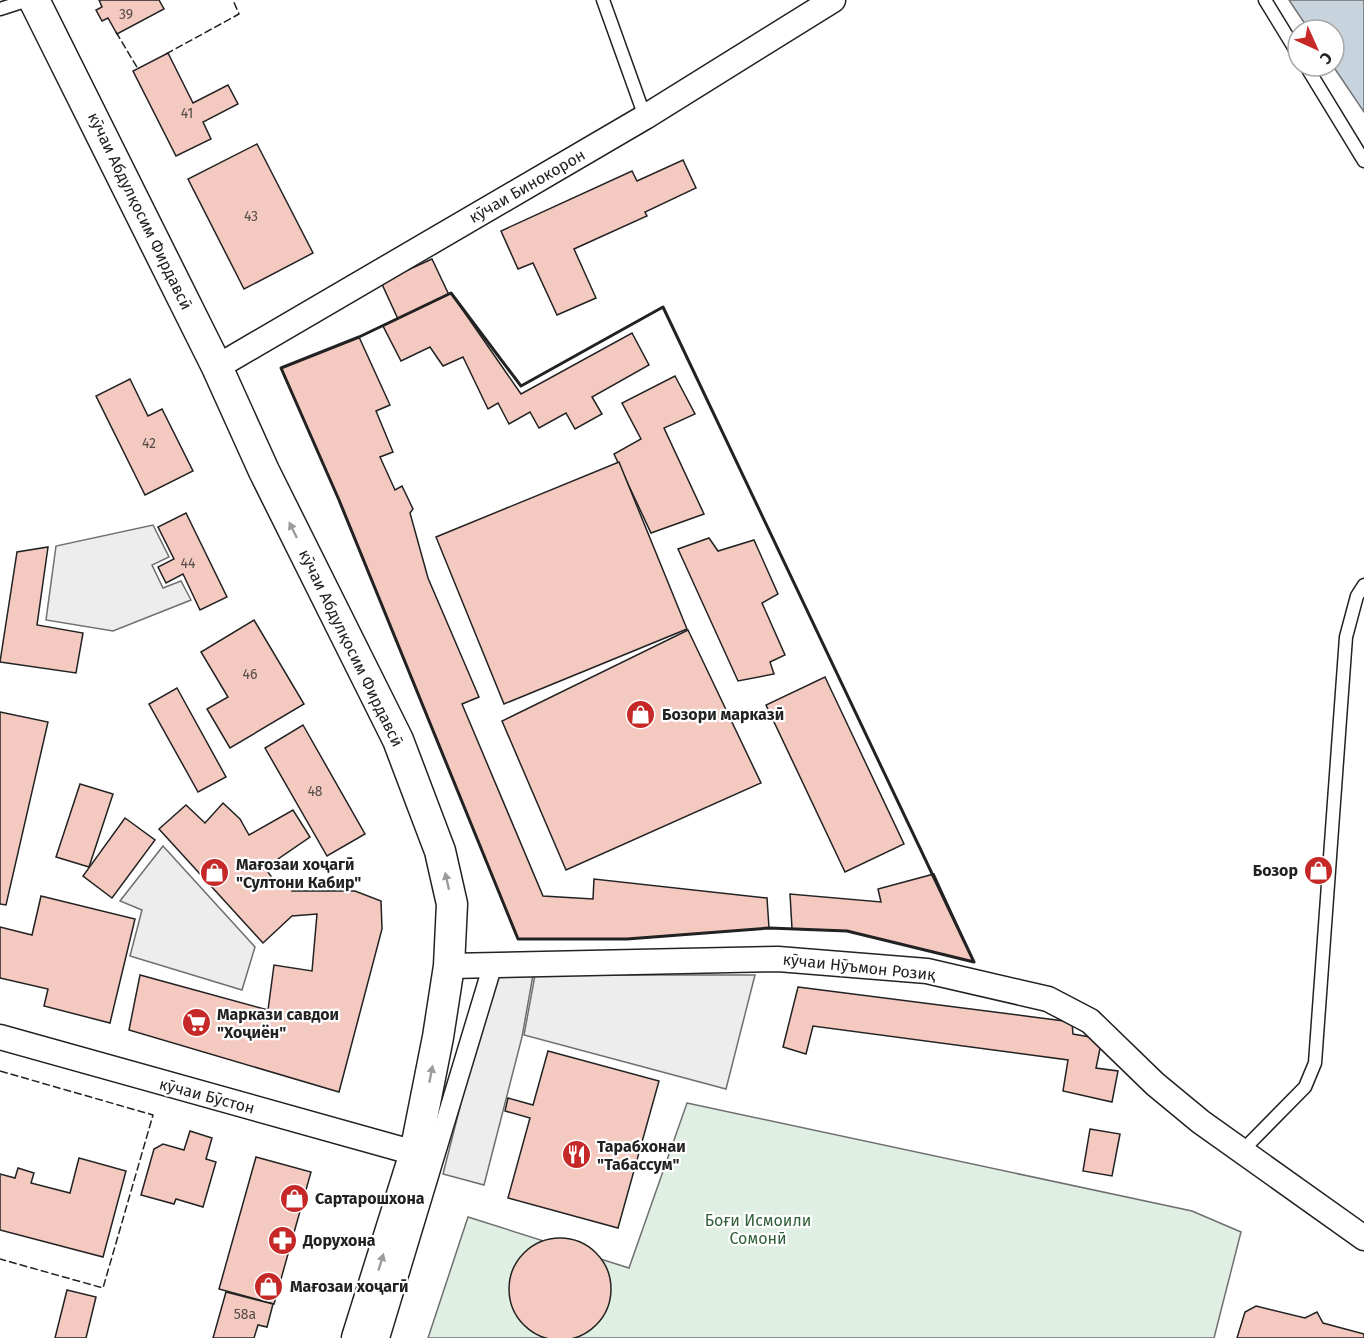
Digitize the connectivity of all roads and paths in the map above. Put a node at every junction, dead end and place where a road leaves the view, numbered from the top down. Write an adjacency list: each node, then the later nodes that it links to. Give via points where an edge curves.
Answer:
1 (28, 0): 6 (lane)
2 (34, 0): 11 (street, кӯчаи Абдулқосим Фирдавсӣ)
3 (603, 0): 9 (lane)
4 (834, 0): 9 (street, кӯчаи Бинокорон)
5 (1265, 0): 7 (lane)
6 (0, 9)
7 (1286, 34)
8 (1313, 78): 10 (lane)
9 (645, 117): 11 (street, кӯчаи Бинокорон)
10 (1364, 161)
11 (217, 367): 14 (street, кӯчаи Абдулқосим Фирдавсӣ, one-way to 11, via 452,904 442,861 398,740 264,471)
12 (1364, 585): 17 (lane, via 1357,596 1346,637 1315,1063 1305,1088)
13 (493, 964): 14 (street, кӯчаи Нӯъмон Розиқ); 17 (street, кӯчаи Нӯъмон Розиқ, via 778,959 927,971 1048,999 1090,1021 1155,1084); 20 (street)
14 (450, 966): 16 (street, кӯчаи Абдулқосим Фирдавсӣ, one-way to 14)
15 (0, 1037): 16 (street, кӯчаи Бӯстон)
16 (415, 1153): 19 (street, кӯчаи Абдулқосим Фирдавсӣ, one-way to 16)
17 (1240, 1153): 18 (street, кӯчаи Нӯъмон Розиқ)
18 (1364, 1238)
19 (357, 1338)
20 (380, 1338)

